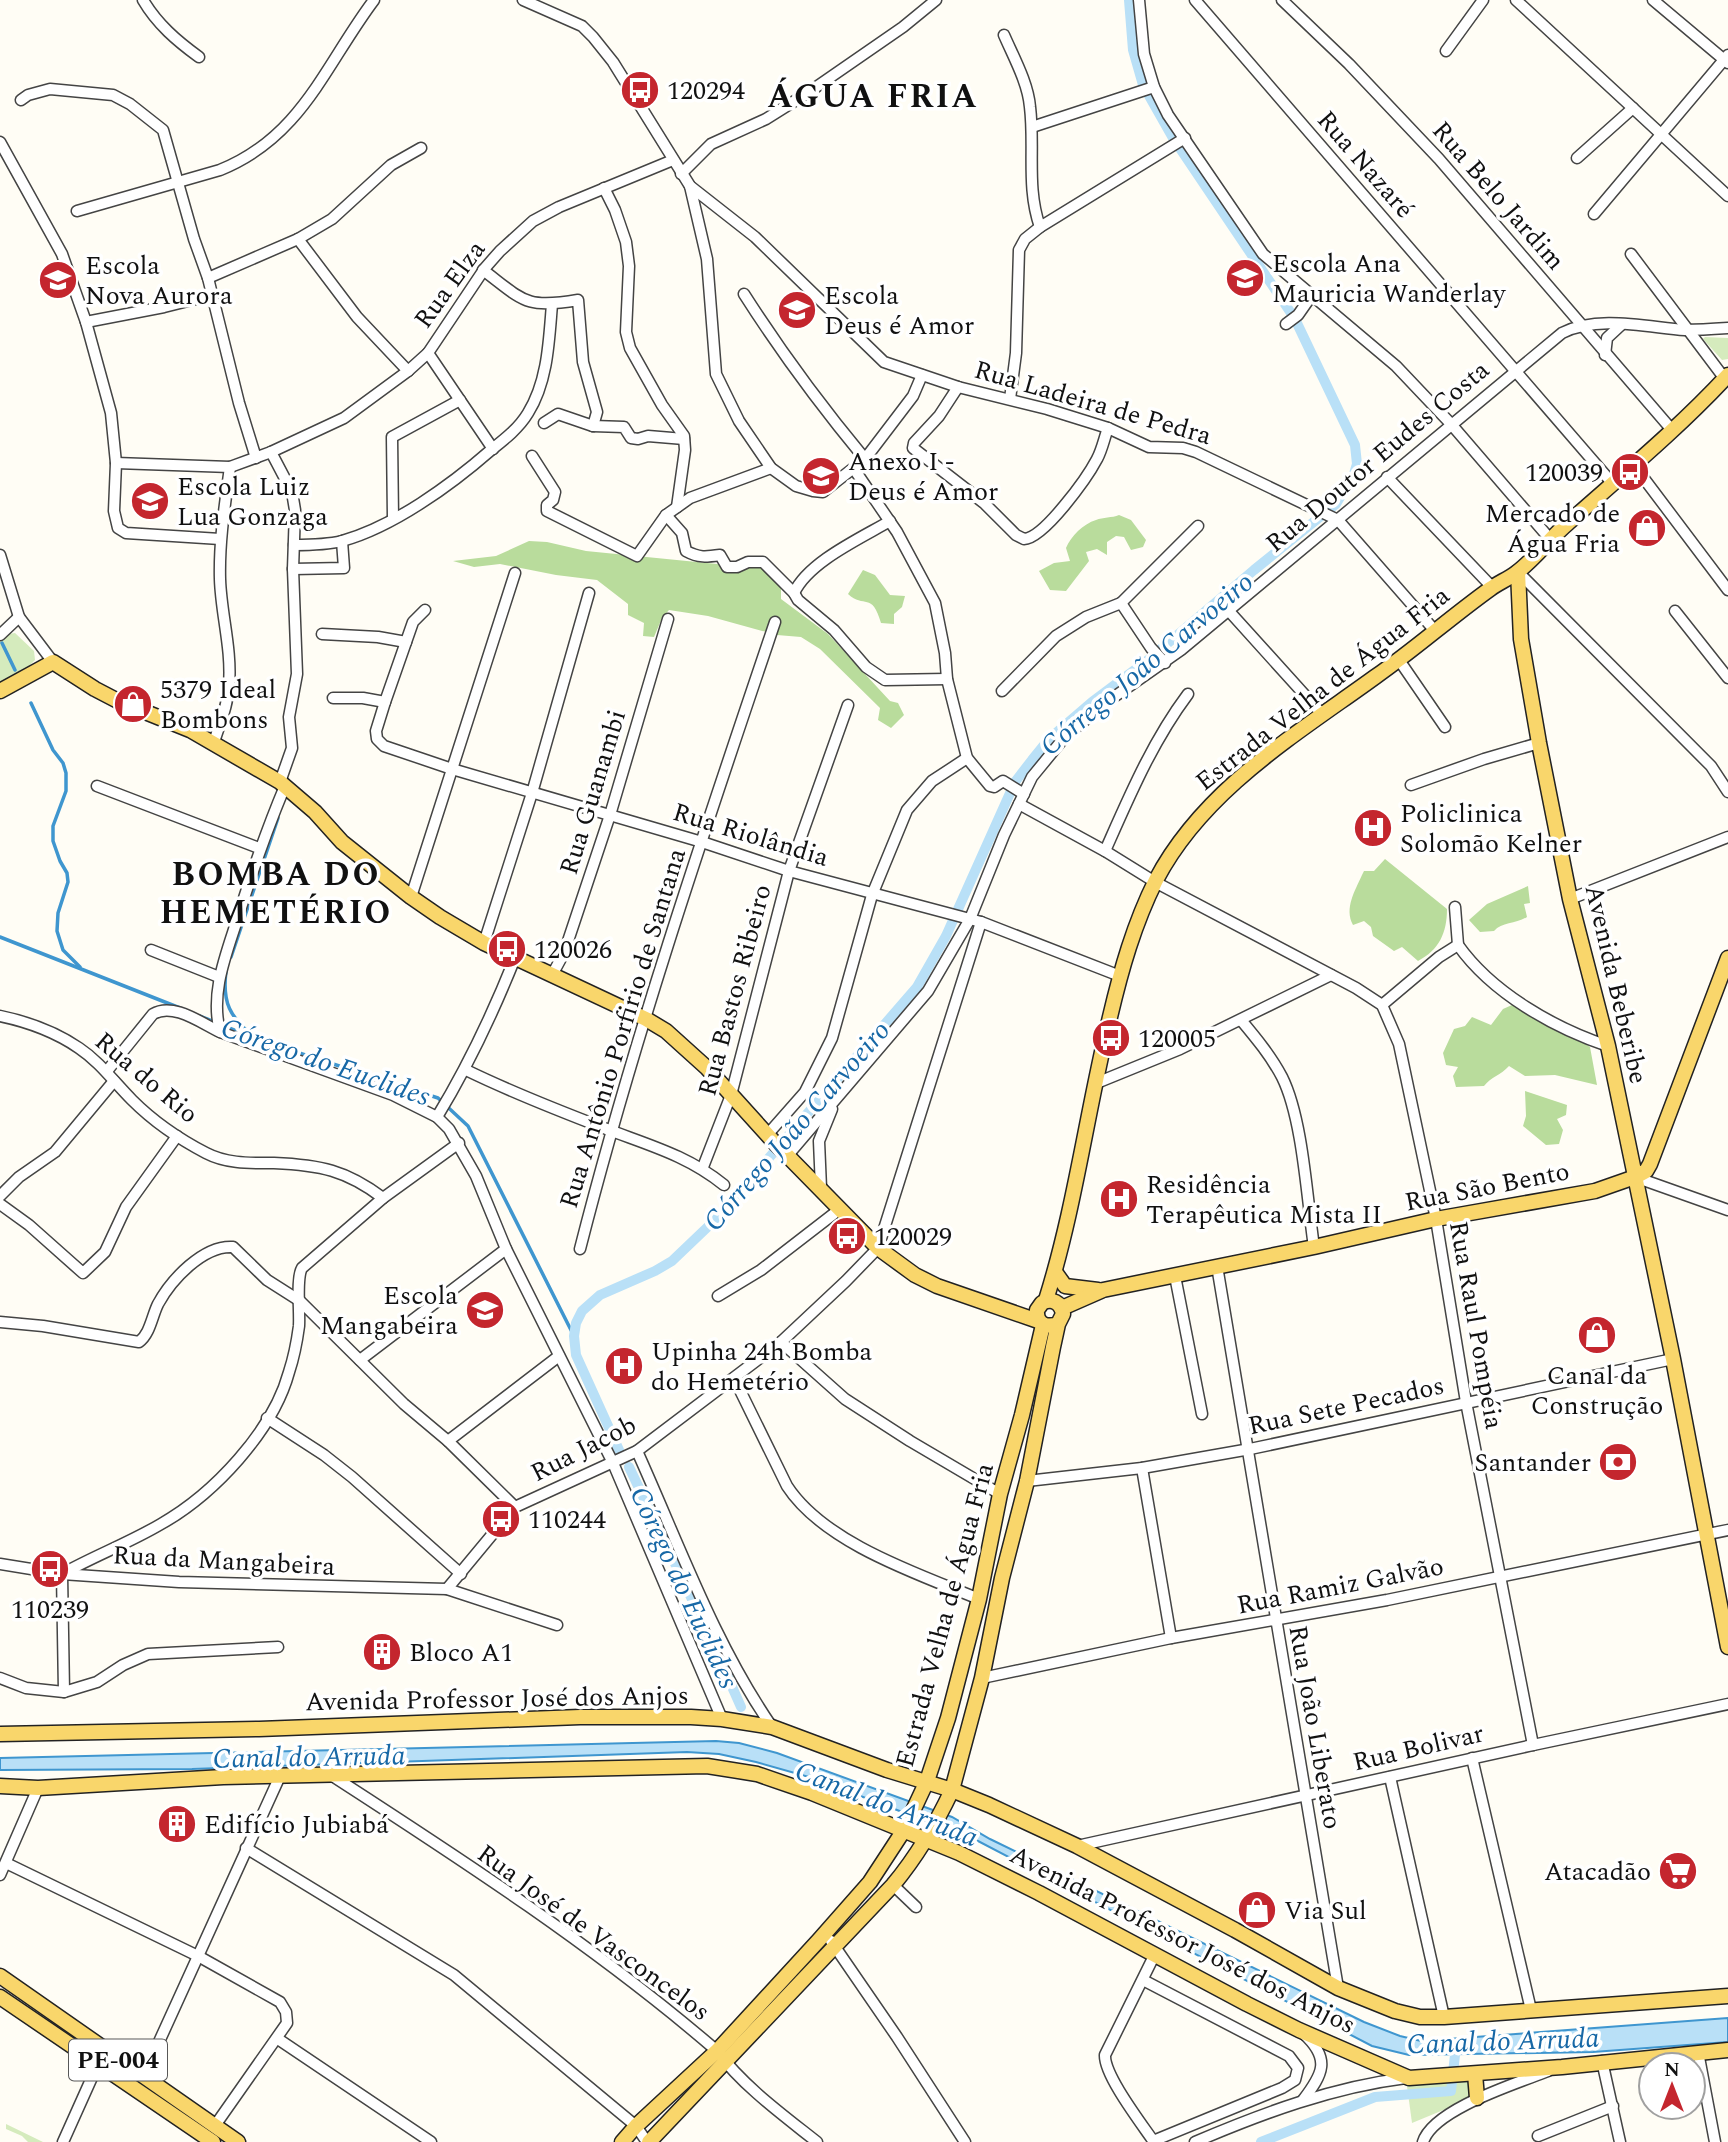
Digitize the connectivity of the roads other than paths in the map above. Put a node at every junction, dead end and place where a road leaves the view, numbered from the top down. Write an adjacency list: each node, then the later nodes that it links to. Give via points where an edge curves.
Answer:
1 (143, 0): 13 (street, via 166,31)
2 (374, 0): 26 (street, via 315,92 275,136 239,163)
3 (523, 0): 24 (street, Rua Ladeira de Pedra, via 582,26 593,37)
4 (936, 0): 25 (street, via 788,106 710,144)
5 (1139, 0): 15 (street)
6 (1195, 0): 50 (street, Rua Nazaré)
7 (1282, 0): 44 (street, Rua Belo Jardim, via 1393,109)
8 (1483, 0): 12 (street)
9 (1516, 0): 17 (street)
10 (1653, 0): 14 (street)
11 (1004, 36): 18 (street, via 1028,93)
12 (1446, 51)
13 (199, 57)
14 (1726, 59): 19 (street)
15 (1151, 88): 18 (street); 21 (street)
16 (21, 100): 26 (street, via 50,89 96,92 124,100 163,130)
17 (1633, 108): 19 (street); 23 (street)
18 (1032, 127): 32 (street, via 1033,208)
19 (1661, 134): 29 (street); 31 (street)
20 (0, 142): 41 (street, via 61,254)
21 (1178, 143): 32 (street); 39 (street, via 1263,254)
22 (421, 148): 33 (street, via 391,165 340,213)
23 (1577, 158)
24 (673, 160): 25 (street, Rua Ladeira de Pedra); 28 (street, Rua Elza)
25 (681, 174): 27 (street, Rua Ladeira de Pedra)
26 (177, 183): 30 (street); 36 (street)
27 (690, 186): 51 (street, Rua Ladeira de Pedra, via 755,237 871,352 884,362); 70 (street, via 706,259 716,374 739,421)
28 (604, 188): 35 (street, Rua Elza, via 533,221); 61 (street, via 626,242 630,348)
29 (1728, 196)
30 (77, 211)
31 (1594, 214)
32 (1040, 227): 54 (street, via 1018,250 1016,353)
33 (298, 239): 36 (street); 49 (street, via 357,317)
34 (1631, 254): 46 (street)
35 (483, 270): 40 (street, via 526,302); 47 (street, Rua Elza)
36 (208, 278): 38 (street)
37 (744, 294): 66 (street, via 780,352)
38 (212, 295): 41 (street); 65 (street)
39 (1312, 296): 42 (street); 57 (street, via 1387,358)
40 (552, 304): 58 (street, via 578,300 583,362 597,412); 62 (street, via 548,352 536,396 517,429)
41 (86, 322): 67 (street, via 110,413)
42 (1286, 324)
43 (1621, 325): 44 (street, Rua Doutor Eudes Costa); 46 (street, Rua Doutor Eudes Costa); 48 (street, via 1607,338)
44 (1584, 326): 48 (street, Rua Belo Jardim); 50 (street, Rua Doutor Eudes Costa, via 1562,333)
45 (1728, 328): 46 (street, Rua Doutor Eudes Costa)
46 (1686, 330): 52 (street)
47 (428, 353): 49 (street, Rua Elza); 55 (street)
48 (1605, 355): 60 (street, Rua Belo Jardim)
49 (408, 371): 63 (street, Rua Elza, via 344,418)
50 (1514, 371): 57 (street, Rua Doutor Eudes Costa); 73 (street, Rua Nazaré)
51 (922, 375): 53 (street, Rua Ladeira de Pedra); 66 (street, via 913,396)
52 (1727, 378): 60 (main road)
53 (958, 387): 54 (street, Rua Ladeira de Pedra); 59 (street, via 913,448 1024,539 1036,536 1073,494 1098,457)
54 (1010, 399): 59 (street, Rua Ladeira de Pedra)
55 (460, 400): 62 (street); 76 (street, via 392,437)
56 (544, 424): 58 (street, via 558,414)
57 (1451, 424): 72 (street, Rua Doutor Eudes Costa); 81 (street)
58 (593, 426): 61 (street, via 624,427 631,438)
59 (1108, 428): 77 (street, Rua Ladeira de Pedra, via 1149,447 1196,452)
60 (1672, 430): 68 (main road)
61 (684, 439): 74 (street)
62 (493, 449): 76 (street, via 460,477)
63 (271, 452): 65 (street, Rua Elza); 83 (street, via 292,492)
64 (532, 456): 75 (street, via 555,492 547,511 636,556)
65 (256, 458): 69 (street, Rua Elza)
66 (865, 459): 71 (street)
67 (116, 463): 69 (street); 80 (street, via 114,518 120,531)
68 (1633, 464): 73 (main road); 89 (street)
69 (230, 467): 80 (street)
70 (771, 468): 71 (street, via 796,486 819,493); 74 (street)
71 (854, 469): 78 (street)
72 (1387, 477): 77 (street, Rua Doutor Eudes Costa); 88 (street)
73 (1613, 484): 81 (main road)
74 (677, 507): 75 (street)
75 (666, 515): 91 (street, via 682,533 686,551 702,558 720,555 731,568 762,562)
76 (393, 518): 82 (street)
77 (1334, 518): 94 (street, Rua Doutor Eudes Costa); 99 (street)
78 (890, 521): 91 (street, via 808,574); 107 (street, via 935,603)
79 (1198, 526): 92 (street)
80 (220, 539): 116 (street, via 229,686)
81 (1550, 539): 86 (main road)
82 (342, 541): 83 (street); 85 (street, via 344,568)
83 (294, 545): 85 (street)
84 (0, 555): 96 (street)
85 (293, 569): 120 (street, via 297,674 289,717 292,748)
86 (1518, 572): 88 (main road, Estrada Velha de Água Fria); 117 (main road, Avenida Beberibe, via 1521,639); 123 (street, via 1711,766)
87 (515, 573): 119 (street)
88 (1492, 587): 99 (main road, Estrada Velha de Água Fria)
89 (1728, 590)
90 (589, 593): 124 (street)
91 (794, 593): 107 (street, via 866,667 885,680)
92 (1121, 603): 104 (street); 109 (street, via 1056,636)
93 (425, 610): 102 (street, via 413,622)
94 (1228, 610): 104 (street, Rua Doutor Eudes Costa); 114 (street)
95 (1675, 611): 106 (street)
96 (19, 617): 101 (street); 105 (street)
97 (668, 619): 126 (street, Rua Guanambi)
98 (775, 622): 128 (street, Rua Antônio Porfirio de Santana)
99 (1436, 632): 103 (main road, Estrada Velha de Água Fria)
100 (321, 634): 102 (street)
101 (0, 635)
102 (406, 642): 112 (street)
103 (1399, 660): 114 (main road, Estrada Velha de Água Fria); 115 (street)
104 (1163, 661): 125 (street, Rua Doutor Eudes Costa, via 1064,738)
105 (53, 662): 108 (main road); 116 (main road, via 118,701)
106 (1728, 678)
107 (947, 680): 118 (street)
108 (0, 691)
109 (1002, 691)
110 (1188, 694): 130 (street, via 1165,724)
111 (333, 698): 112 (street)
112 (385, 702): 119 (street, Rua Riolândia, via 377,739 384,746)
113 (848, 705): 131 (street, Rua Bastos Ribeiro)
114 (1322, 714): 132 (main road, Estrada Velha de Água Fria, via 1206,808 1176,845)
115 (1445, 727)
116 (214, 742): 120 (main road)
117 (1539, 743): 121 (street); 135 (main road, Avenida Beberibe)
118 (967, 758): 125 (street, via 990,786 1005,782); 133 (street, via 932,781 907,810)
119 (452, 769): 124 (street, Rua Riolândia); 134 (street)
120 (283, 784): 129 (street); 134 (main road, via 342,842)
121 (1411, 785)
122 (97, 786): 129 (street)
123 (1728, 792)
124 (532, 793): 126 (street, Rua Riolândia); 138 (street)
125 (1020, 796): 130 (street); 137 (street, Rua Doutor Eudes Costa)
126 (610, 815): 128 (street, Rua Riolândia); 143 (street, Rua Guanambi, via 564,953)
127 (1728, 836): 135 (street)
128 (702, 842): 131 (street, Rua Riolândia); 149 (street, Rua Antônio Porfirio de Santana)
129 (259, 848): 146 (street)
130 (1105, 851): 132 (street)
131 (789, 871): 133 (street, Rua Riolândia); 156 (street, Rua Bastos Ribeiro)
132 (1155, 882): 144 (street); 145 (main road, Estrada Velha de Água Fria)
133 (872, 895): 137 (street, Rua Riolândia); 162 (street, via 832,1038)
134 (411, 898): 138 (main road)
135 (1570, 899): 152 (main road, Avenida Beberibe)
136 (1455, 907): 139 (street)
137 (975, 920): 145 (street, Rua Riolândia); 157 (street, Rua Doutor Eudes Costa, via 928,991); 174 (street)
138 (484, 943): 141 (main road)
139 (1458, 945): 147 (street); 152 (street, via 1472,966 1523,1003 1577,1036)
140 (151, 950): 146 (street)
141 (515, 958): 143 (main road); 153 (street)
142 (1728, 958): 164 (main road, via 1650,1164)
143 (552, 975): 149 (main road)
144 (1331, 975): 147 (street); 150 (street)
145 (1120, 976): 155 (main road, Estrada Velha de Água Fria)
146 (219, 977): 151 (street)
147 (1382, 1006): 172 (street, Rua Raul Pompéia, via 1399,1044)
148 (0, 1016): 154 (street, Rua do Rio, via 53,1033)
149 (646, 1019): 156 (main road, via 682,1045); 159 (street, Rua Antônio Porfirio de Santana)
150 (1241, 1020): 155 (street); 173 (street, via 1283,1079)
151 (219, 1027): 154 (street, via 173,1010 152,1014); 158 (street)
152 (1608, 1046): 164 (main road, Avenida Beberibe)
153 (466, 1070): 158 (street); 159 (street)
154 (110, 1076): 160 (street, Rua do Rio, via 152,1119); 167 (street, via 55,1152)
155 (1094, 1084): 178 (main road, Estrada Velha de Água Fria)
156 (731, 1095): 162 (main road); 163 (street, Rua Bastos Ribeiro)
157 (837, 1098): 162 (street, Rua Doutor Eudes Costa); 166 (street, via 819,1141)
158 (439, 1114): 161 (street)
159 (612, 1131): 163 (street); 176 (street, Rua Antônio Porfirio de Santana)
160 (177, 1136): 168 (street, Rua do Rio, via 229,1162 314,1166 343,1173); 169 (street, via 126,1207 105,1252 83,1273)
161 (459, 1143): 168 (street); 175 (street)
162 (778, 1145): 166 (main road)
163 (703, 1167): 165 (street)
164 (1635, 1177): 171 (street); 172 (main road, Rua São Bento, via 1595,1191); 187 (main road, Avenida Beberibe)
165 (724, 1185)
166 (821, 1188): 170 (main road)
167 (0, 1196)
168 (383, 1198): 182 (street, via 302,1268)
169 (0, 1203)
170 (840, 1209): 174 (main road); 181 (street, via 761,1270)
171 (1728, 1210)
172 (1436, 1219): 173 (main road, Rua São Bento); 190 (street, Rua Raul Pompéia)
173 (1314, 1247): 177 (main road, Rua São Bento)
174 (878, 1248): 183 (main road, via 915,1275 964,1297); 185 (street, Rua Jacob)
175 (506, 1249): 186 (street); 188 (street)
176 (580, 1249)
177 (1217, 1266): 179 (main road, Rua São Bento); 194 (street, Rua João Liberato)
178 (1055, 1272): 180 (main road, via 1065,1286); 183 (main road, Estrada Velha de Água Fria)
179 (1175, 1276): 180 (main road, Rua São Bento); 191 (street)
180 (1102, 1290): 183 (main road, Rua São Bento, via 1062,1308 1052,1300)
181 (718, 1296)
182 (300, 1301): 184 (street, via 267,1280 229,1246 198,1259 168,1289 139,1342); 188 (street); 192 (street, via 293,1361 285,1387)
183 (1045, 1315): 198 (main road, Estrada Velha de Água Fria); 199 (main road, Estrada Velha de Água Fria)
184 (0, 1321)
185 (780, 1342): 189 (street, Rua Jacob); 199 (street, via 845,1399)
186 (559, 1356): 193 (street); 196 (street)
187 (1673, 1359): 190 (street, Rua Sete Pecados); 202 (main road, Avenida Beberibe)
188 (360, 1360): 193 (street)
189 (734, 1378): 195 (street, Rua Jacob); 208 (street, via 794,1498 825,1527)
190 (1466, 1402): 194 (street, Rua Sete Pecados); 206 (street, Rua Raul Pompéia)
191 (1202, 1414)
192 (267, 1418): 204 (street, via 238,1461 181,1511); 205 (street, via 352,1477)
193 (448, 1441): 200 (street)
194 (1250, 1449): 197 (street, Rua Sete Pecados); 209 (street, Rua João Liberato)
195 (637, 1451): 196 (street, Rua Jacob); 219 (street, via 725,1649)
196 (613, 1463): 200 (street, Rua Jacob); 218 (street)
197 (1142, 1468): 198 (street, Rua Sete Pecados); 211 (street)
198 (1027, 1481): 215 (main road, Estrada Velha de Água Fria)
199 (1000, 1494): 208 (main road, Estrada Velha de Água Fria)
200 (515, 1507): 205 (street, Rua Jacob)
201 (1728, 1530): 202 (street, Rua Ramiz Galvão)
202 (1706, 1535): 206 (street, Rua Ramiz Galvão); 213 (main road, Avenida Beberibe)
203 (0, 1564): 204 (street, Rua da Mangabeira)
204 (62, 1574): 207 (street, Rua da Mangabeira); 216 (street)
205 (461, 1574): 207 (street, Rua Jacob)
206 (1502, 1577): 209 (street, Rua Ramiz Galvão); 221 (street, Rua Raul Pompéia)
207 (447, 1589): 210 (street, Rua da Mangabeira)
208 (979, 1599): 228 (main road, Estrada Velha de Água Fria)
209 (1275, 1620): 211 (street, Rua Ramiz Galvão); 230 (street, Rua João Liberato)
210 (556, 1625)
211 (1171, 1638): 215 (street, Rua Ramiz Galvão)
212 (278, 1647): 216 (street, via 148,1654 96,1682)
213 (1728, 1647)
214 (0, 1678): 216 (street, via 26,1688)
215 (982, 1678): 229 (main road, Estrada Velha de Água Fria)
216 (64, 1692)
217 (1728, 1704): 221 (street, Rua Bolivar)
218 (722, 1719): 219 (main road, Avenida Professor José dos Anjos); 220 (main road, Avenida Professor José dos Anjos, via 580,1717)
219 (772, 1727): 228 (main road, Avenida Professor José dos Anjos)
220 (0, 1734)
221 (1533, 1745): 222 (street, Rua Bolivar)
222 (1472, 1758): 225 (street, Rua Bolivar); 248 (street)
223 (331, 1775): 224 (main road, Avenida Professor José dos Anjos); 231 (main road, Avenida Professor José dos Anjos, via 707,1766); 254 (street, Rua José de Vasconcelos, via 590,1951 681,2020)
224 (280, 1776): 227 (main road, Avenida Professor José dos Anjos); 234 (street)
225 (1390, 1777): 230 (street, Rua Bolivar); 249 (street)
226 (0, 1786): 227 (main road, Avenida Professor José dos Anjos)
227 (38, 1788): 235 (street)
228 (924, 1788): 229 (main road, Avenida Professor José dos Anjos); 231 (main road, Estrada Velha de Água Fria)
229 (952, 1790): 232 (main road, Estrada Velha de Água Fria); 233 (main road, Avenida Professor José dos Anjos)
230 (1304, 1795): 233 (street, Rua Bolivar); 245 (street, Rua João Liberato)
231 (907, 1823): 232 (main road, Avenida Professor José dos Anjos); 239 (main road, Estrada Velha de Água Fria, via 870,1882)
232 (930, 1833): 237 (main road, Estrada Velha de Água Fria); 241 (main road, Avenida Professor José dos Anjos)
233 (1077, 1846): 245 (main road, Avenida Professor José dos Anjos)
234 (246, 1848): 242 (street); 266 (street, via 454,1975)
235 (6, 1863): 236 (street); 242 (street)
236 (0, 1875)
237 (893, 1885): 238 (street); 240 (main road, Estrada Velha de Água Fria)
238 (916, 1907)
239 (818, 1936): 240 (street); 254 (main road, Estrada Velha de Água Fria, via 761,1997)
240 (834, 1945): 254 (main road, Estrada Velha de Água Fria); 277 (street)
241 (1155, 1954): 244 (street); 250 (main road, Avenida Professor José dos Anjos)
242 (198, 1956): 251 (street, via 280,2002 287,2023); 260 (street)
243 (0, 1976): 260 (main road, PE-004)
244 (1143, 1980): 269 (street, via 1105,2060); 269 (street, via 1289,2056 1298,2068 1294,2080 1282,2088)
245 (1338, 1989): 249 (main road, Avenida Professor José dos Anjos, via 1395,2011)
246 (1728, 1996): 248 (main road, Avenida Professor José dos Anjos)
247 (0, 1997): 257 (main road, PE-004)
248 (1531, 2010): 249 (main road, Avenida Professor José dos Anjos)
249 (1444, 2017)
250 (1299, 2029): 261 (main road, Avenida Professor José dos Anjos); 263 (street, via 1318,2050 1322,2065)
251 (278, 2039): 267 (street); 273 (street)
252 (1728, 2050): 253 (main road, Avenida Professor José dos Anjos)
253 (1707, 2051)
254 (721, 2057): 266 (main road, Estrada Velha de Água Fria); 275 (main road, Estrada Velha de Água Fria); 276 (street, Rua José de Vasconcelos)
255 (1637, 2058): 256 (main road, Avenida Professor José dos Anjos)
256 (1602, 2061): 258 (main road, Avenida Professor José dos Anjos); 265 (street)
257 (98, 2064): 270 (street); 271 (main road, PE-004)
258 (1562, 2067): 259 (main road, Avenida Professor José dos Anjos); 262 (street)
259 (1473, 2074): 261 (main road, Avenida Professor José dos Anjos); 262 (main road)
260 (142, 2077): 267 (main road, PE-004)
261 (1409, 2078): 263 (street, via 1365,2083)
262 (1477, 2098): 279 (street, via 1429,2130)
263 (1303, 2100): 278 (street)
264 (1707, 2100): 281 (street)
265 (1613, 2106): 268 (street); 280 (street)
266 (636, 2126): 274 (main road, Estrada Velha de Água Fria); 275 (street)
267 (214, 2127): 272 (main road, PE-004)
268 (1538, 2136)
269 (1153, 2141)
270 (63, 2142)
271 (214, 2142)
272 (238, 2142)
273 (431, 2142)
274 (622, 2142)
275 (648, 2142)
276 (817, 2142)
277 (965, 2142)
278 (1195, 2142)
279 (1423, 2142)
280 (1620, 2142)
281 (1715, 2142)

